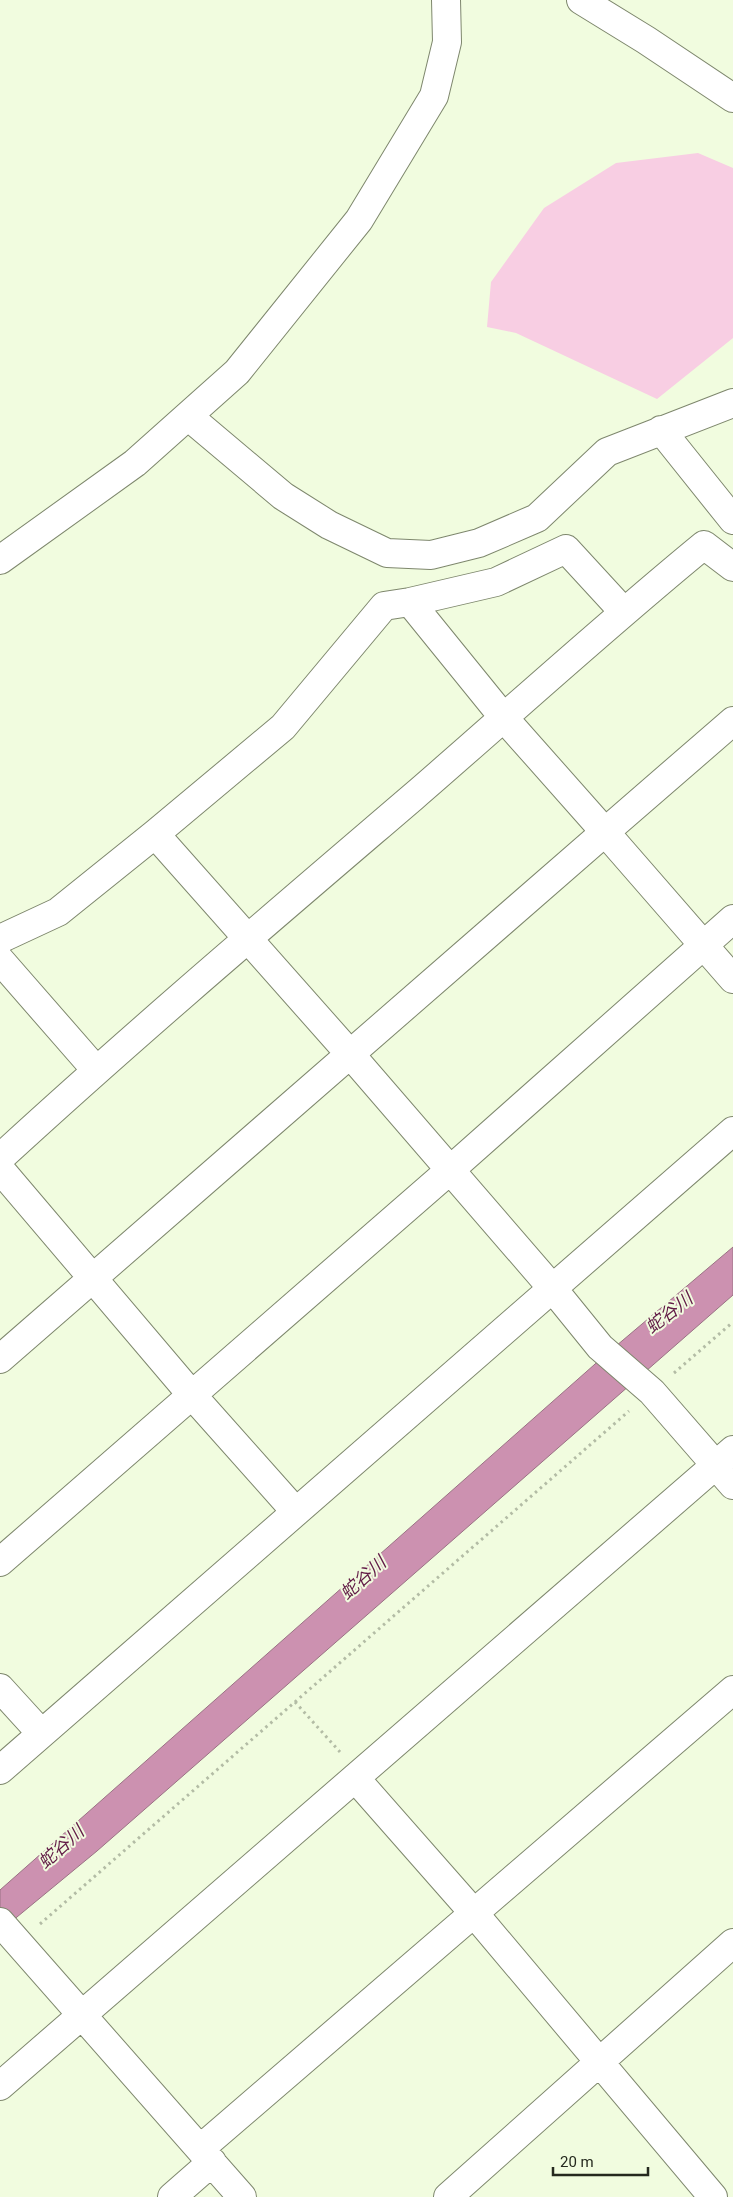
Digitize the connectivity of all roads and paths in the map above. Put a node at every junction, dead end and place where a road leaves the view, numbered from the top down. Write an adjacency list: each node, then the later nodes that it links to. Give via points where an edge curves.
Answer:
1 (446, 0): 5 (street, via 447,42 434,96 359,220 237,372)
2 (580, 0): 3 (street)
3 (733, 98)
4 (733, 403): 6 (street)
5 (188, 416): 6 (street, via 284,496 329,525 387,553 430,555 479,543 537,518 607,452); 8 (street, via 135,463)
6 (661, 430): 7 (street)
7 (733, 520)
8 (0, 560)
9 (733, 567): 11 (street, via 704,545)
10 (410, 602): 11 (street, via 496,582 566,549); 12 (street); 15 (street, via 384,606 283,728)
11 (623, 612): 12 (street)
12 (504, 718): 14 (street); 18 (street)
13 (733, 721): 14 (street)
14 (605, 832): 19 (street); 22 (street)
15 (155, 834): 17 (street, via 58,912); 18 (street)
16 (733, 919): 19 (street)
17 (0, 939)
18 (248, 940): 22 (street); 23 (street)
19 (704, 945): 21 (street); 27 (street)
20 (0, 960): 23 (street)
21 (733, 979)
22 (350, 1054): 27 (street); 28 (street)
23 (96, 1070): 25 (street)
24 (733, 1131): 29 (street)
25 (0, 1158)
26 (0, 1169): 28 (street)
27 (449, 1170): 29 (street); 33 (street)
28 (93, 1278): 31 (street); 33 (street)
29 (553, 1289): 32 (street, via 600,1347); 35 (street)
30 (733, 1322): 32 (path)
31 (0, 1359)
32 (652, 1392): 34 (street); 39 (path)
33 (191, 1394): 35 (street); 36 (street)
34 (727, 1467): 42 (street)
35 (296, 1512): 40 (street)
36 (0, 1562)
37 (0, 1688): 40 (street)
38 (733, 1690): 43 (street)
39 (295, 1702): 42 (path); 44 (path)
40 (41, 1733): 41 (street)
41 (0, 1770)
42 (359, 1777): 43 (street); 46 (street)
43 (474, 1912): 47 (street); 49 (street)
44 (11, 1934): 46 (street)
45 (733, 1943): 47 (street)
46 (81, 2016): 48 (street); 49 (street)
47 (598, 2062): 50 (street); 53 (street)
48 (0, 2086)
49 (206, 2156): 51 (street); 52 (street)
50 (462, 2192)
51 (172, 2197)
52 (242, 2197)
53 (713, 2197)

